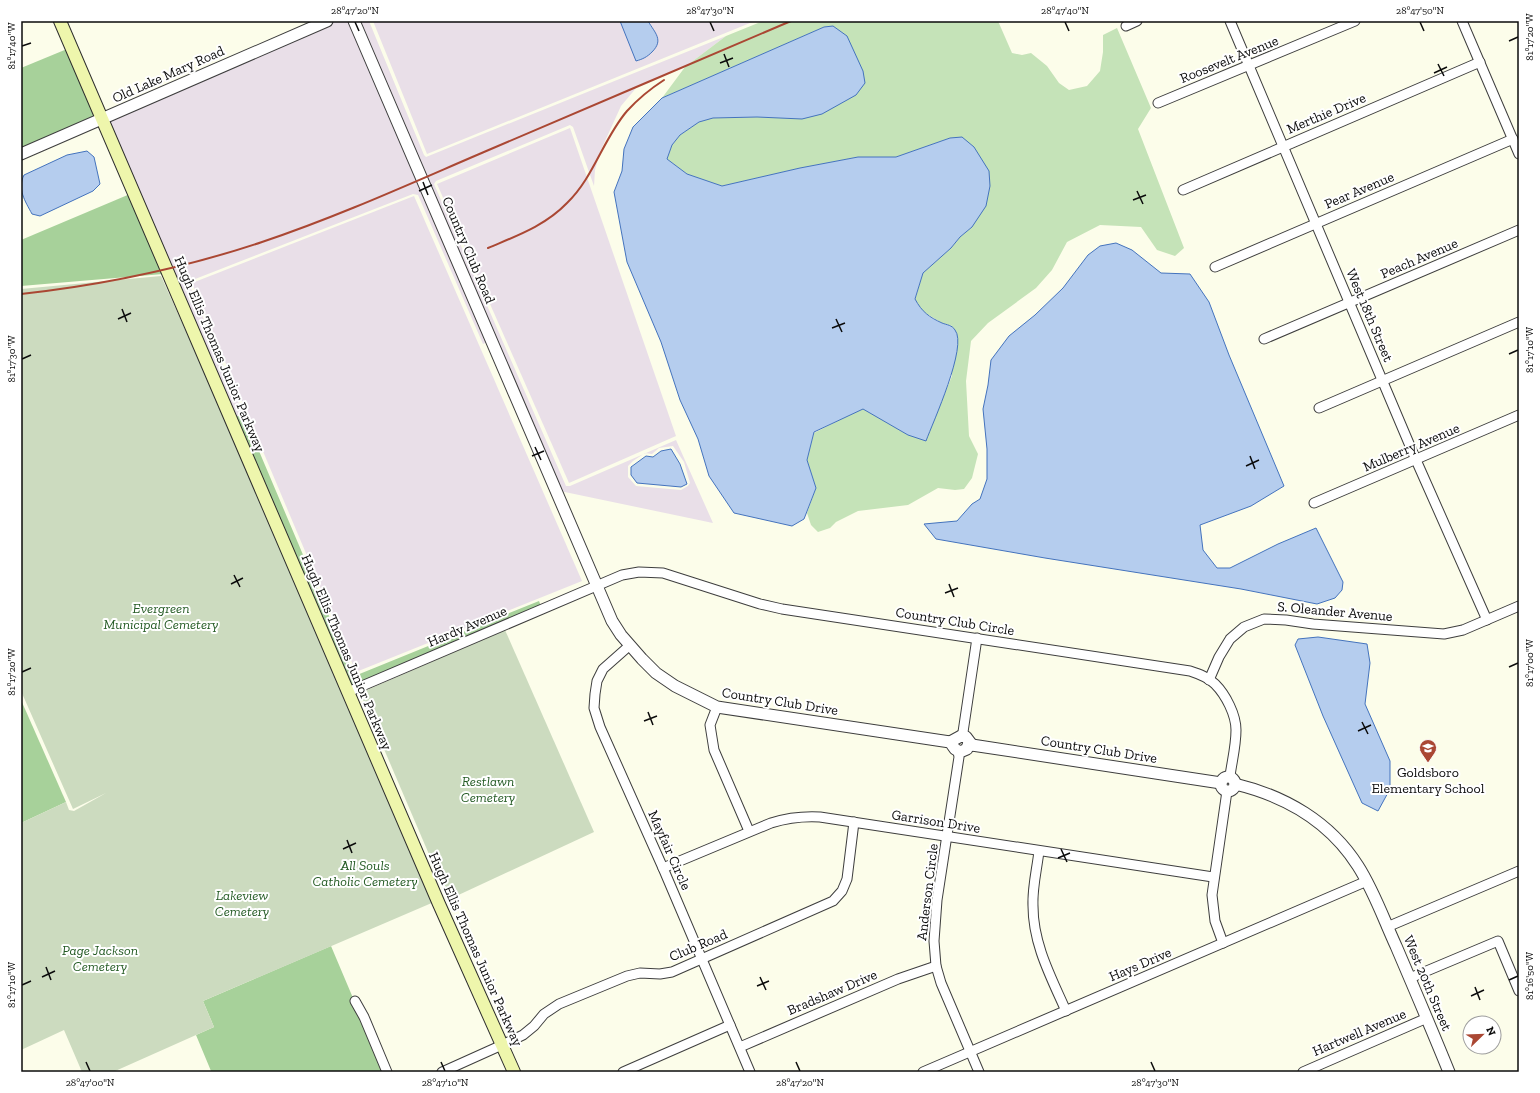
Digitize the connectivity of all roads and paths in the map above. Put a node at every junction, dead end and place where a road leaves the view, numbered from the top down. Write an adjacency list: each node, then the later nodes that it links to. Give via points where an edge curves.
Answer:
1 (60, 21): 12 (main road)
2 (327, 21): 12 (street, Old Lake Mary Road)
3 (354, 21): 29 (street, Country Club Road)
4 (1137, 21): 8 (street)
5 (1230, 21): 10 (street, West 18th Street)
6 (1355, 21): 10 (street, Roosevelt Avenue)
7 (1462, 21): 9 (street)
8 (1126, 26)
9 (1480, 62): 13 (street); 14 (street, Merthie Drive)
10 (1249, 66): 11 (street, Roosevelt Avenue); 14 (street, West 18th Street)
11 (1158, 103)
12 (102, 120): 15 (street, Old Lake Mary Road); 37 (main road, Hugh Ellis Thomas Junior Parkway)
13 (1513, 140): 16 (street); 18 (street, Pear Avenue)
14 (1283, 147): 17 (street, Merthie Drive); 18 (street, West 18th Street)
15 (21, 154)
16 (1519, 154)
17 (1183, 190)
18 (1316, 224): 20 (street, Pear Avenue); 21 (street, West 18th Street)
19 (1519, 230): 21 (street, Peach Avenue)
20 (1215, 267)
21 (1350, 303): 23 (street, Peach Avenue); 24 (street, West 18th Street)
22 (1519, 322): 24 (street)
23 (1264, 339)
24 (1383, 382): 25 (street); 28 (street, West 18th Street)
25 (1319, 408)
26 (1517, 416): 27 (street); 28 (street, Mulberry Avenue)
27 (1519, 426)
28 (1416, 460): 30 (street, Mulberry Avenue); 33 (street, West 18th Street)
29 (555, 491): 31 (street, Country Club Drive)
30 (1314, 503)
31 (596, 586): 34 (street, Country Club Circle, via 622,575 639,572 663,573 782,609); 35 (street, Country Club Drive, via 612,621); 37 (street, Hardy Avenue)
32 (1519, 606): 33 (street, S. Oleander Avenue)
33 (1487, 620): 36 (street, S. Oleander Avenue, via 1463,630 1444,634 1264,619 1244,627 1230,639)
34 (977, 638): 36 (street, Country Club Circle, via 1190,671); 39 (street, Anderson Circle)
35 (629, 646): 38 (street, Country Club Drive, via 656,673 675,686); 45 (street, Mayfair Circle, via 602,669 597,681 594,708 600,727)
36 (1209, 680): 40 (street, Country Club Circle, via 1224,696 1232,710 1236,730)
37 (348, 692): 59 (main road, Hugh Ellis Thomas Junior Parkway)
38 (717, 707): 39 (street, Country Club Drive); 42 (street, via 710,725 714,750)
39 (961, 743): 40 (street, Country Club Drive); 43 (street, Anderson Circle)
40 (1228, 784): 47 (street, Country Club Circle); 48 (street, Country Club Drive, via 1254,789 1277,798 1317,821 1348,852)
41 (854, 822): 42 (street, Garrison Drive, via 802,816 785,818); 43 (street, Garrison Drive); 51 (street, Club Road, via 847,879 833,901)
42 (748, 831): 45 (street, Garrison Drive)
43 (948, 837): 44 (street, Garrison Drive); 52 (street, Anderson Circle, via 935,915)
44 (1039, 851): 47 (street, Garrison Drive); 56 (street, via 1033,904 1034,923 1038,944)
45 (663, 868): 51 (street, Mayfair Circle)
46 (1519, 871): 49 (street)
47 (1214, 877): 50 (street, Country Club Circle, via 1212,908)
48 (1367, 881): 49 (street, Country Club Drive); 50 (street, Hays Drive)
49 (1387, 927): 53 (street, West 20th Street)
50 (1223, 943): 56 (street, Hays Drive)
51 (702, 959): 58 (street, Mayfair Circle); 59 (street, Club Road, via 672,972 627,976 559,1004 544,1014 523,1035)
52 (936, 966): 60 (street, Bradshaw Drive, via 898,979); 61 (street, Anderson Circle)
53 (1410, 978): 54 (street, via 1498,941); 57 (street, West 20th Street)
54 (1519, 991)
55 (356, 1001): 62 (street)
56 (1066, 1011): 61 (street, Hays Drive)
57 (1427, 1018): 69 (street, Hartwell Avenue); 70 (street, West 20th Street)
58 (730, 1025): 60 (street, Mayfair Circle); 65 (street)
59 (502, 1045): 63 (street, Club Road); 64 (main road, Hugh Ellis Thomas Junior Parkway)
60 (740, 1047): 66 (street, Mayfair Circle)
61 (971, 1052): 67 (street, Hays Drive); 68 (street, Anderson Circle)
62 (387, 1072)
63 (442, 1072)
64 (514, 1072)
65 (623, 1072)
66 (750, 1072)
67 (923, 1072)
68 (980, 1072)
69 (1303, 1072)
70 (1450, 1072)

